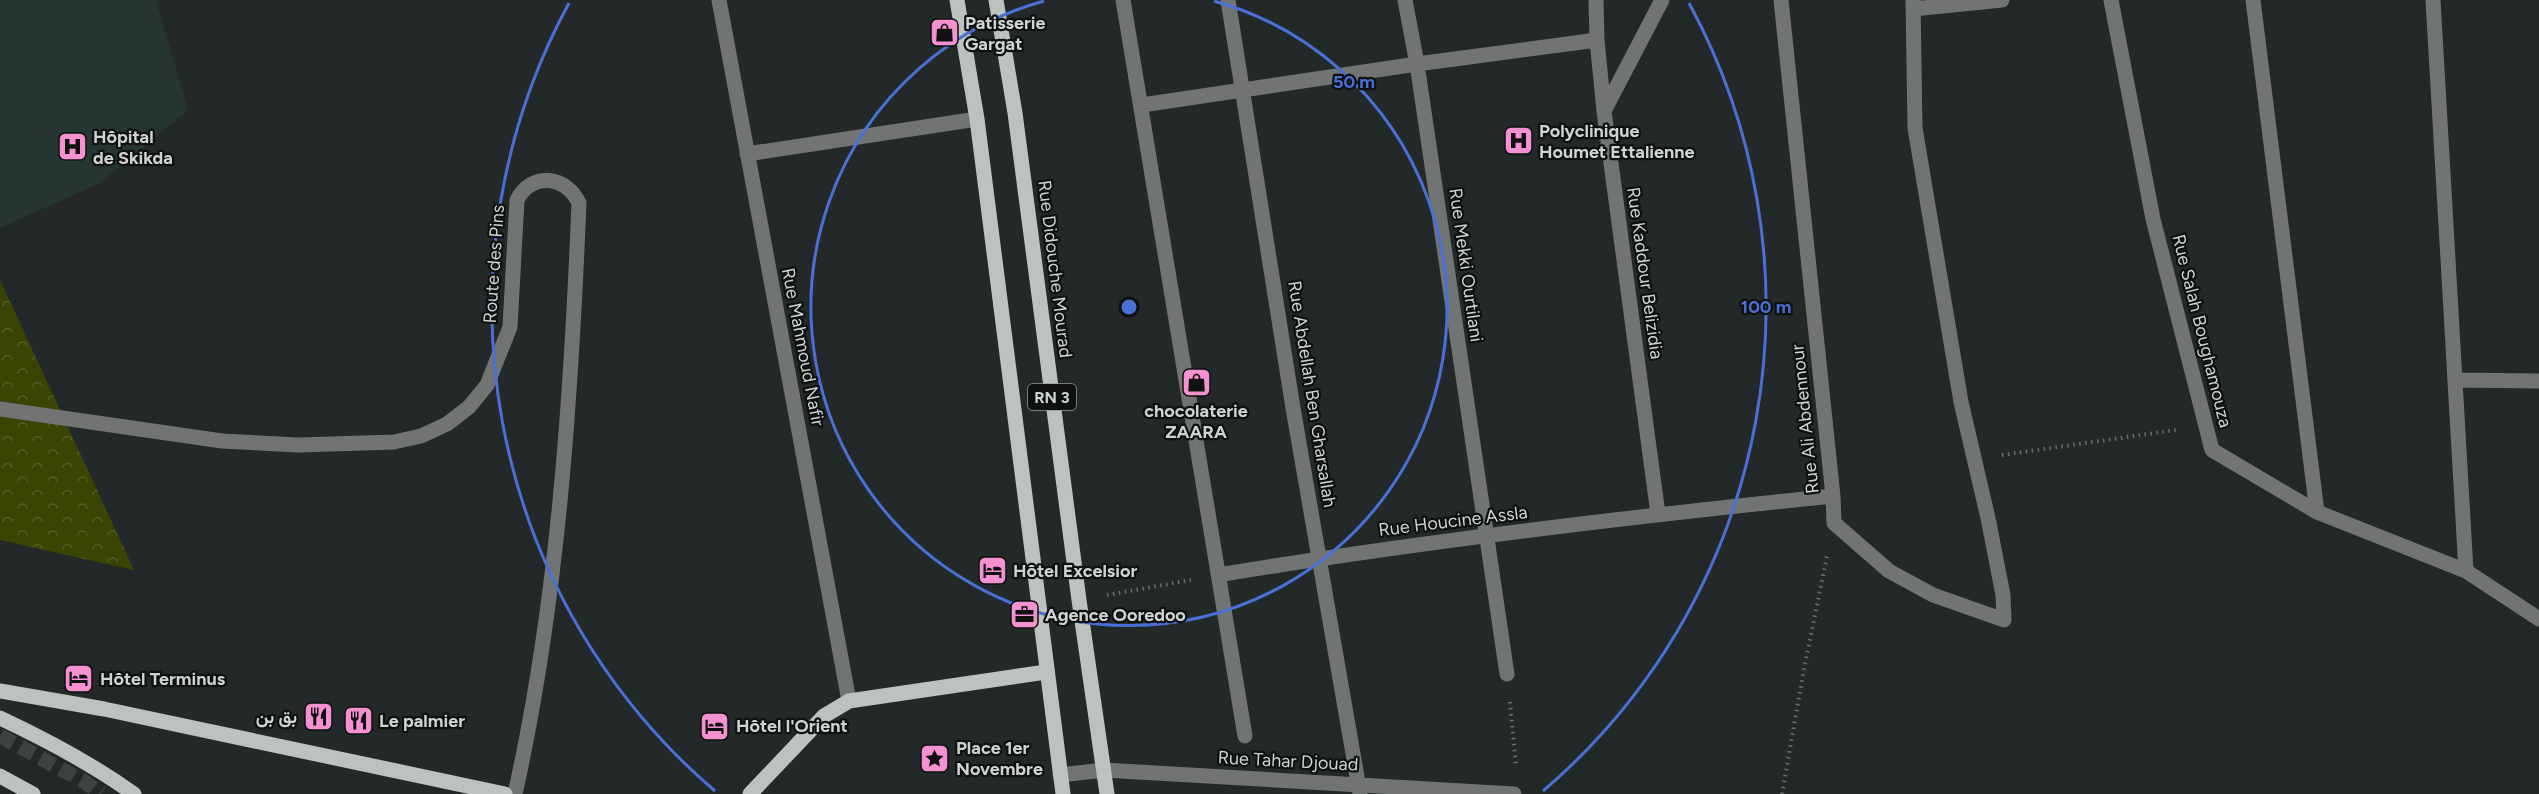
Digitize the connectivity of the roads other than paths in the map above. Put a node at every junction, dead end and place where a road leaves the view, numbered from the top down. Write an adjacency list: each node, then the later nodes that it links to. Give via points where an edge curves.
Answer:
1 (719, 0): 21 (street, Rue Mahmoud Nafir)
2 (957, 0): 20 (main road, RN 3)
3 (996, 0): 39 (main road, Rue Didouche Mourad / RN 3, via 1017,125)
4 (1124, 0): 18 (street)
5 (1228, 0): 17 (street, Rue Abdellah Ben Gharsallah)
6 (1405, 0): 16 (street, Rue Mekki Ourtilani)
7 (1596, 0): 15 (street, Rue Kaddour Belizidia)
8 (1662, 0): 19 (street)
9 (1781, 0): 25 (street, Rue Ali Abdennour)
10 (2002, 0): 14 (street)
11 (2111, 0): 26 (street, Rue Salah Boughamouza, via 2153,219 2212,450)
12 (2253, 0): 26 (street)
13 (2433, 0): 22 (street)
14 (1913, 5): 25 (street, Rue Ali Abdennour, via 1915,128 2004,620 1933,596 1889,571 1834,523)
15 (1597, 40): 16 (street); 19 (street, Rue Kaddour Belizidia)
16 (1417, 64): 17 (street); 28 (street, Rue Mekki Ourtilani)
17 (1244, 90): 18 (street); 29 (street, Rue Abdellah Ben Gharsallah)
18 (1142, 105): 31 (street)
19 (1604, 111): 27 (street, Rue Kaddour Belizidia)
20 (977, 119): 21 (street); 33 (main road, RN 3)
21 (747, 154): 36 (street, Rue Mahmoud Nafir)
22 (2455, 380): 23 (street); 30 (street)
23 (2539, 381)
24 (0, 409): 46 (street, Route des Pins, via 222,441 298,445 394,442 421,436 447,424 469,407 487,385 510,327 520,194 538,181 566,185 579,202 572,377 533,713)
25 (1833, 496): 27 (street, Rue Houcine Assla)
26 (2317, 512): 30 (street, Rue Salah Boughamouza)
27 (1658, 514): 28 (street, Rue Houcine Assla)
28 (1486, 537): 29 (street, Rue Houcine Assla); 34 (street, Rue Mekki Ourtilani)
29 (1319, 558): 31 (street, Rue Houcine Assla); 42 (street, Rue Abdellah Ben Gharsallah)
30 (2466, 571): 32 (street, Rue Salah Boughamouza)
31 (1218, 575): 38 (street)
32 (2539, 619)
33 (1046, 672): 36 (main road); 40 (main road, RN 3)
34 (1507, 674)
35 (0, 691): 45 (main road, via 104,709)
36 (849, 701): 47 (main road, via 824,716)
37 (0, 718): 44 (main road, via 78,758)
38 (1245, 736)
39 (1104, 770): 40 (street, Rue Tahar Djouad); 42 (street, Rue Tahar Djouad); 49 (main road, Rue Didouche Mourad / RN 3)
40 (1060, 775): 48 (main road, RN 3)
41 (0, 776): 43 (main road)
42 (1359, 789): 50 (street, Rue Tahar Djouad)
43 (33, 794)
44 (134, 794)
45 (506, 794)
46 (515, 794)
47 (750, 794)
48 (1063, 794)
49 (1107, 794)
50 (1514, 794)

